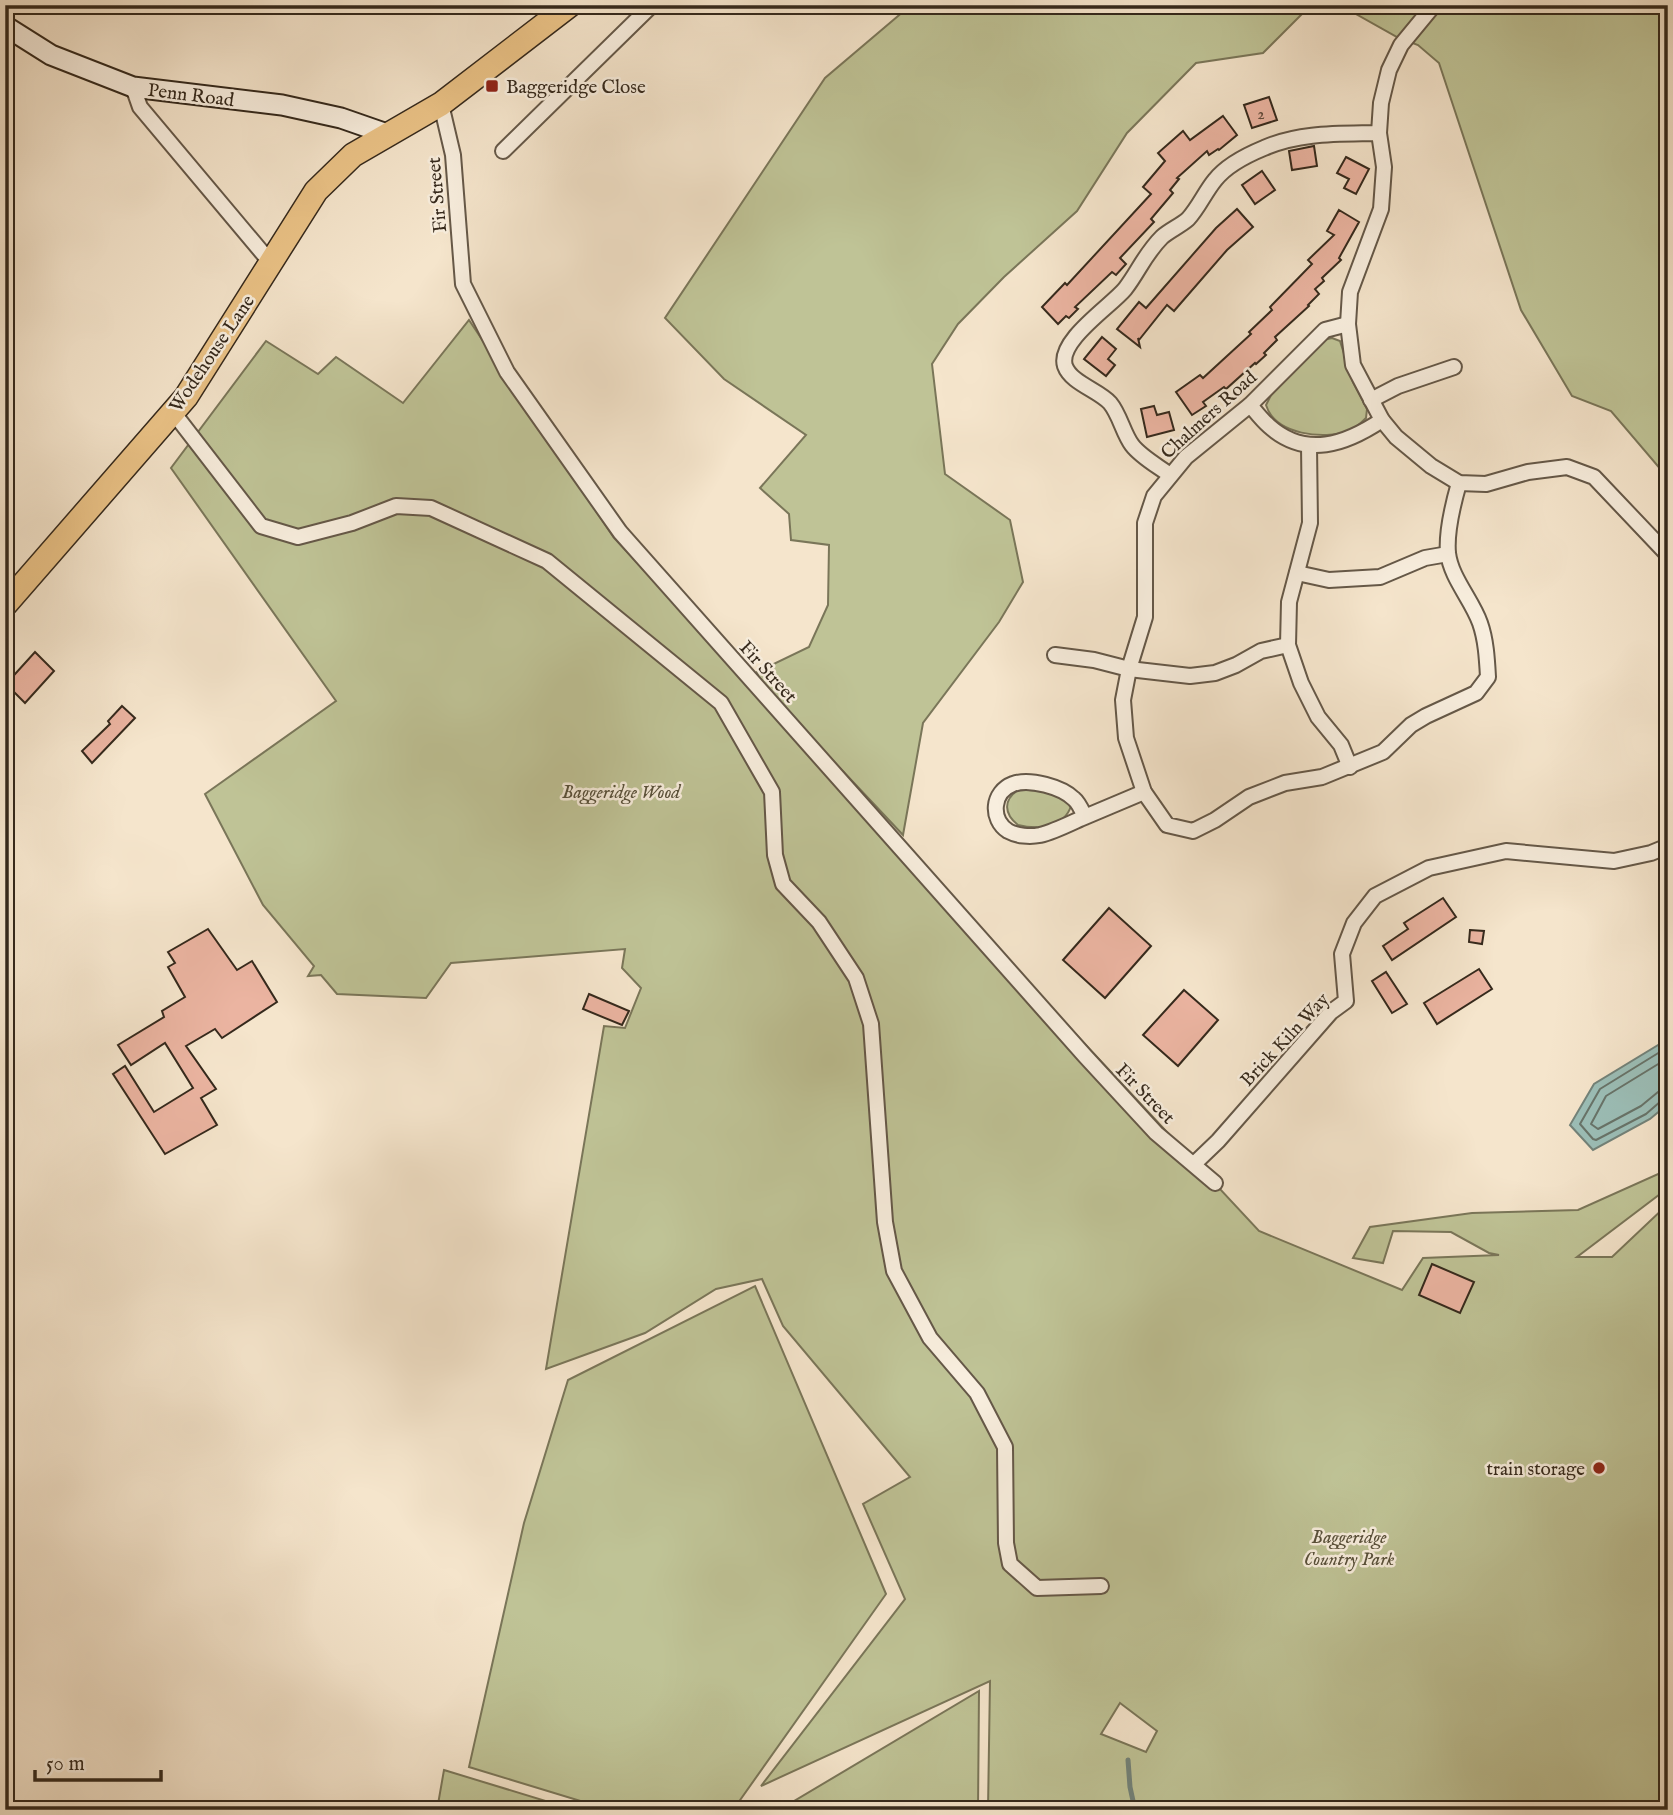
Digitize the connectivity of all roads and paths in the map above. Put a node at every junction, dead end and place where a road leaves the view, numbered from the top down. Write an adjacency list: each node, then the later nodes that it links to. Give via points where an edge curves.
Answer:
1 (570, 5): 6 (main road, Wodehouse Lane)
2 (652, 5): 9 (street)
3 (1434, 5): 7 (street, via 1401,45 1389,71)
4 (5, 26): 5 (street, Penn Road, via 51,55)
5 (133, 87): 8 (street, Penn Road, via 282,105); 10 (street, via 140,107)
6 (440, 104): 8 (main road, Wodehouse Lane); 31 (street, Fir Street, via 453,155 463,284 507,372 575,468 629,542 1085,1056 1156,1133)
7 (1379, 133): 11 (street, via 1384,167 1381,209 1350,292); 18 (street, via 1291,138 1231,166 1186,221 1145,255 1130,283 1076,336 1066,352 1065,365 1110,403 1132,446)
8 (387, 134): 10 (main road, Wodehouse Lane, via 353,155 316,191)
9 (503, 151)
10 (271, 263): 15 (main road, Wodehouse Lane)
11 (1348, 324): 13 (street, via 1353,365); 14 (street, Chalmers Road, via 1319,334)
12 (1454, 367): 13 (street)
13 (1371, 400): 16 (street)
14 (1250, 405): 17 (street, via 1269,427); 18 (street, Chalmers Road)
15 (173, 412): 23 (main road, Wodehouse Lane); 33 (street, via 261,526 298,537 396,506 431,509 547,561 721,703 772,792 775,855 783,884 820,922 856,978 871,1024 885,1222 894,1271 930,1338 977,1393 1004,1447 1010,1564 1037,1588)
16 (1382, 420): 17 (street, via 1359,435); 19 (street, via 1431,466)
17 (1309, 446): 22 (street, via 1310,523)
18 (1170, 475): 26 (street, Chalmers Road, via 1154,496 1145,523 1145,617)
19 (1459, 483): 20 (street, Chalmers Road); 21 (street, via 1486,484 1567,467 1594,477)
20 (1448, 554): 22 (street, via 1425,558 1380,577 1329,580); 27 (street, Chalmers Road, via 1480,623 1488,677 1476,693 1410,725 1382,752)
21 (1668, 555)
22 (1297, 573): 24 (street, via 1289,602)
23 (5, 605)
24 (1288, 645): 26 (street, via 1261,651 1215,673 1190,676); 27 (street, via 1318,717 1341,745)
25 (1055, 655): 26 (street)
26 (1129, 669): 28 (street, Chalmers Road, via 1123,701 1126,738)
27 (1350, 767): 28 (street, Chalmers Road, via 1249,797 1193,831 1167,825)
28 (1144, 792): 29 (street)
29 (1085, 817): 29 (street, via 1040,835 1022,836 998,822 996,800 1014,784 1032,783 1063,790 1076,800)
30 (1668, 846): 31 (street, Brick Kiln Way, via 1614,861 1506,851 1429,868 1375,896 1354,923 1342,954 1346,1001)
31 (1194, 1164): 32 (street, Fir Street)
32 (1214, 1183)
33 (1101, 1586)

